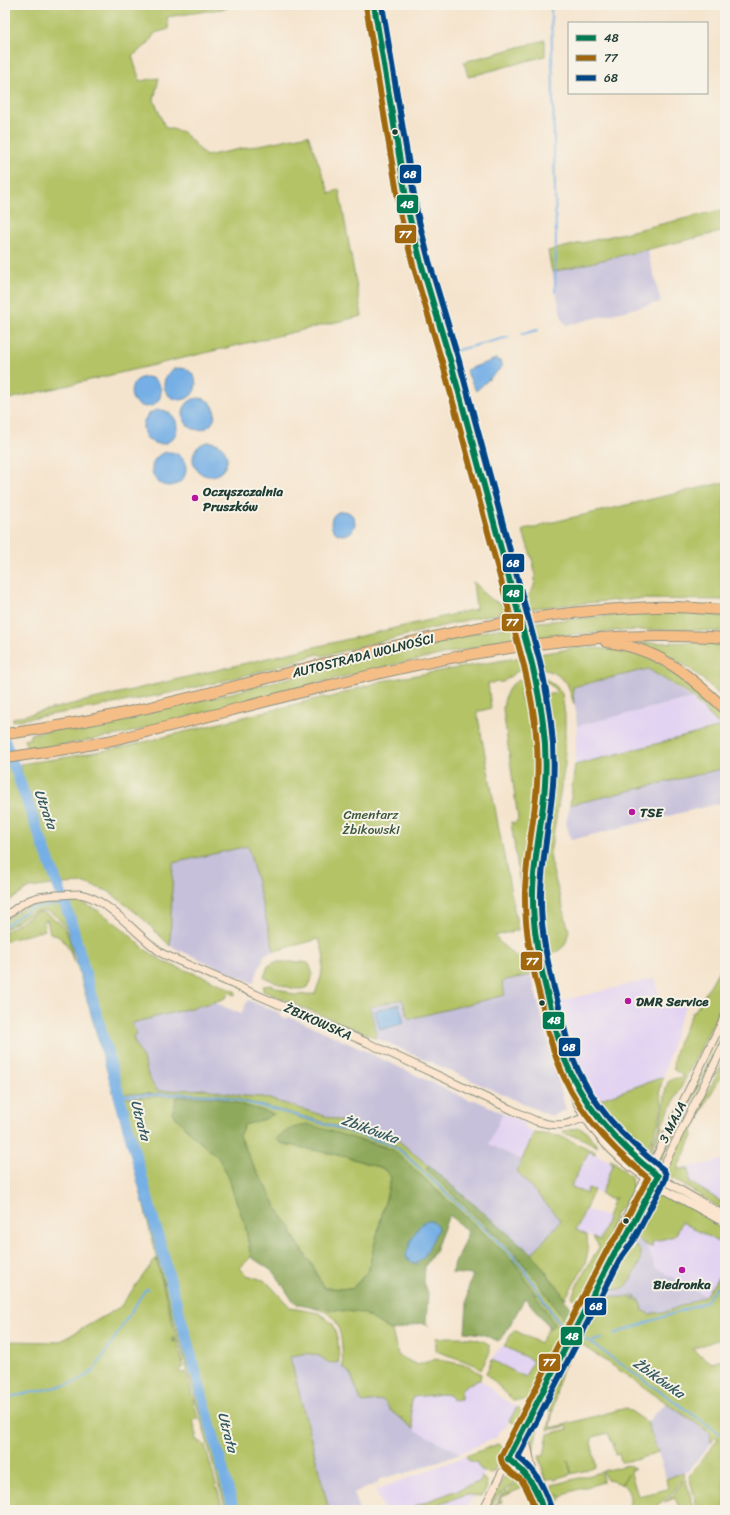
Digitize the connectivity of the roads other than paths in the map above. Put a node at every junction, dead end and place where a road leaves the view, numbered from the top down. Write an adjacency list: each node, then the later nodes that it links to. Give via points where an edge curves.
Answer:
1 (374, 5): 11 (main road, bridge, via 409,215 451,363 542,711 546,760 535,861 534,910 542,975)
2 (725, 610): 6 (highway, AUTOSTRADA WOLNOŚCI, via 656,607 589,612 499,624 450,633 138,710)
3 (725, 638): 4 (highway, AUTOSTRADA WOLNOŚCI, via 636,636)
4 (580, 639): 5 (highway, via 621,645 655,655 680,670); 7 (highway, AUTOSTRADA WOLNOŚCI, via 469,654 378,673 108,741)
5 (725, 709)
6 (10, 733)
7 (5, 758)
8 (5, 917): 13 (main road, ŻBIKOWSKA, via 28,900 80,894 103,904 117,914 163,954 368,1043 536,1121 557,1126)
9 (725, 1016): 14 (main road, 3 MAJA)
10 (725, 1043): 15 (main road, 3 MAJA)
11 (564, 1056): 12 (main road); 13 (main road, via 567,1079)
12 (594, 1113): 13 (main road, ŻBIKOWSKA); 14 (main road, via 623,1148)
13 (584, 1117): 16 (main road, via 614,1153)
14 (649, 1169): 15 (main road); 16 (main road, 3 MAJA)
15 (658, 1176): 17 (main road, 3 MAJA); 18 (main road)
16 (645, 1178): 17 (main road); 20 (main road, 3 MAJA, via 621,1228)
17 (654, 1184): 19 (main road); 20 (main road, 3 MAJA, via 626,1237)
18 (725, 1216)
19 (725, 1223)
20 (615, 1252): 21 (main road, 3 MAJA)
21 (522, 1431): 22 (main road, 3 MAJA); 23 (main road)
22 (514, 1447): 23 (main road); 24 (main road, 3 MAJA)
23 (529, 1457): 25 (main road)
24 (508, 1460): 25 (main road, via 527,1474); 26 (main road, 3 MAJA)
25 (537, 1489): 27 (main road)
26 (482, 1510)
27 (543, 1510)

